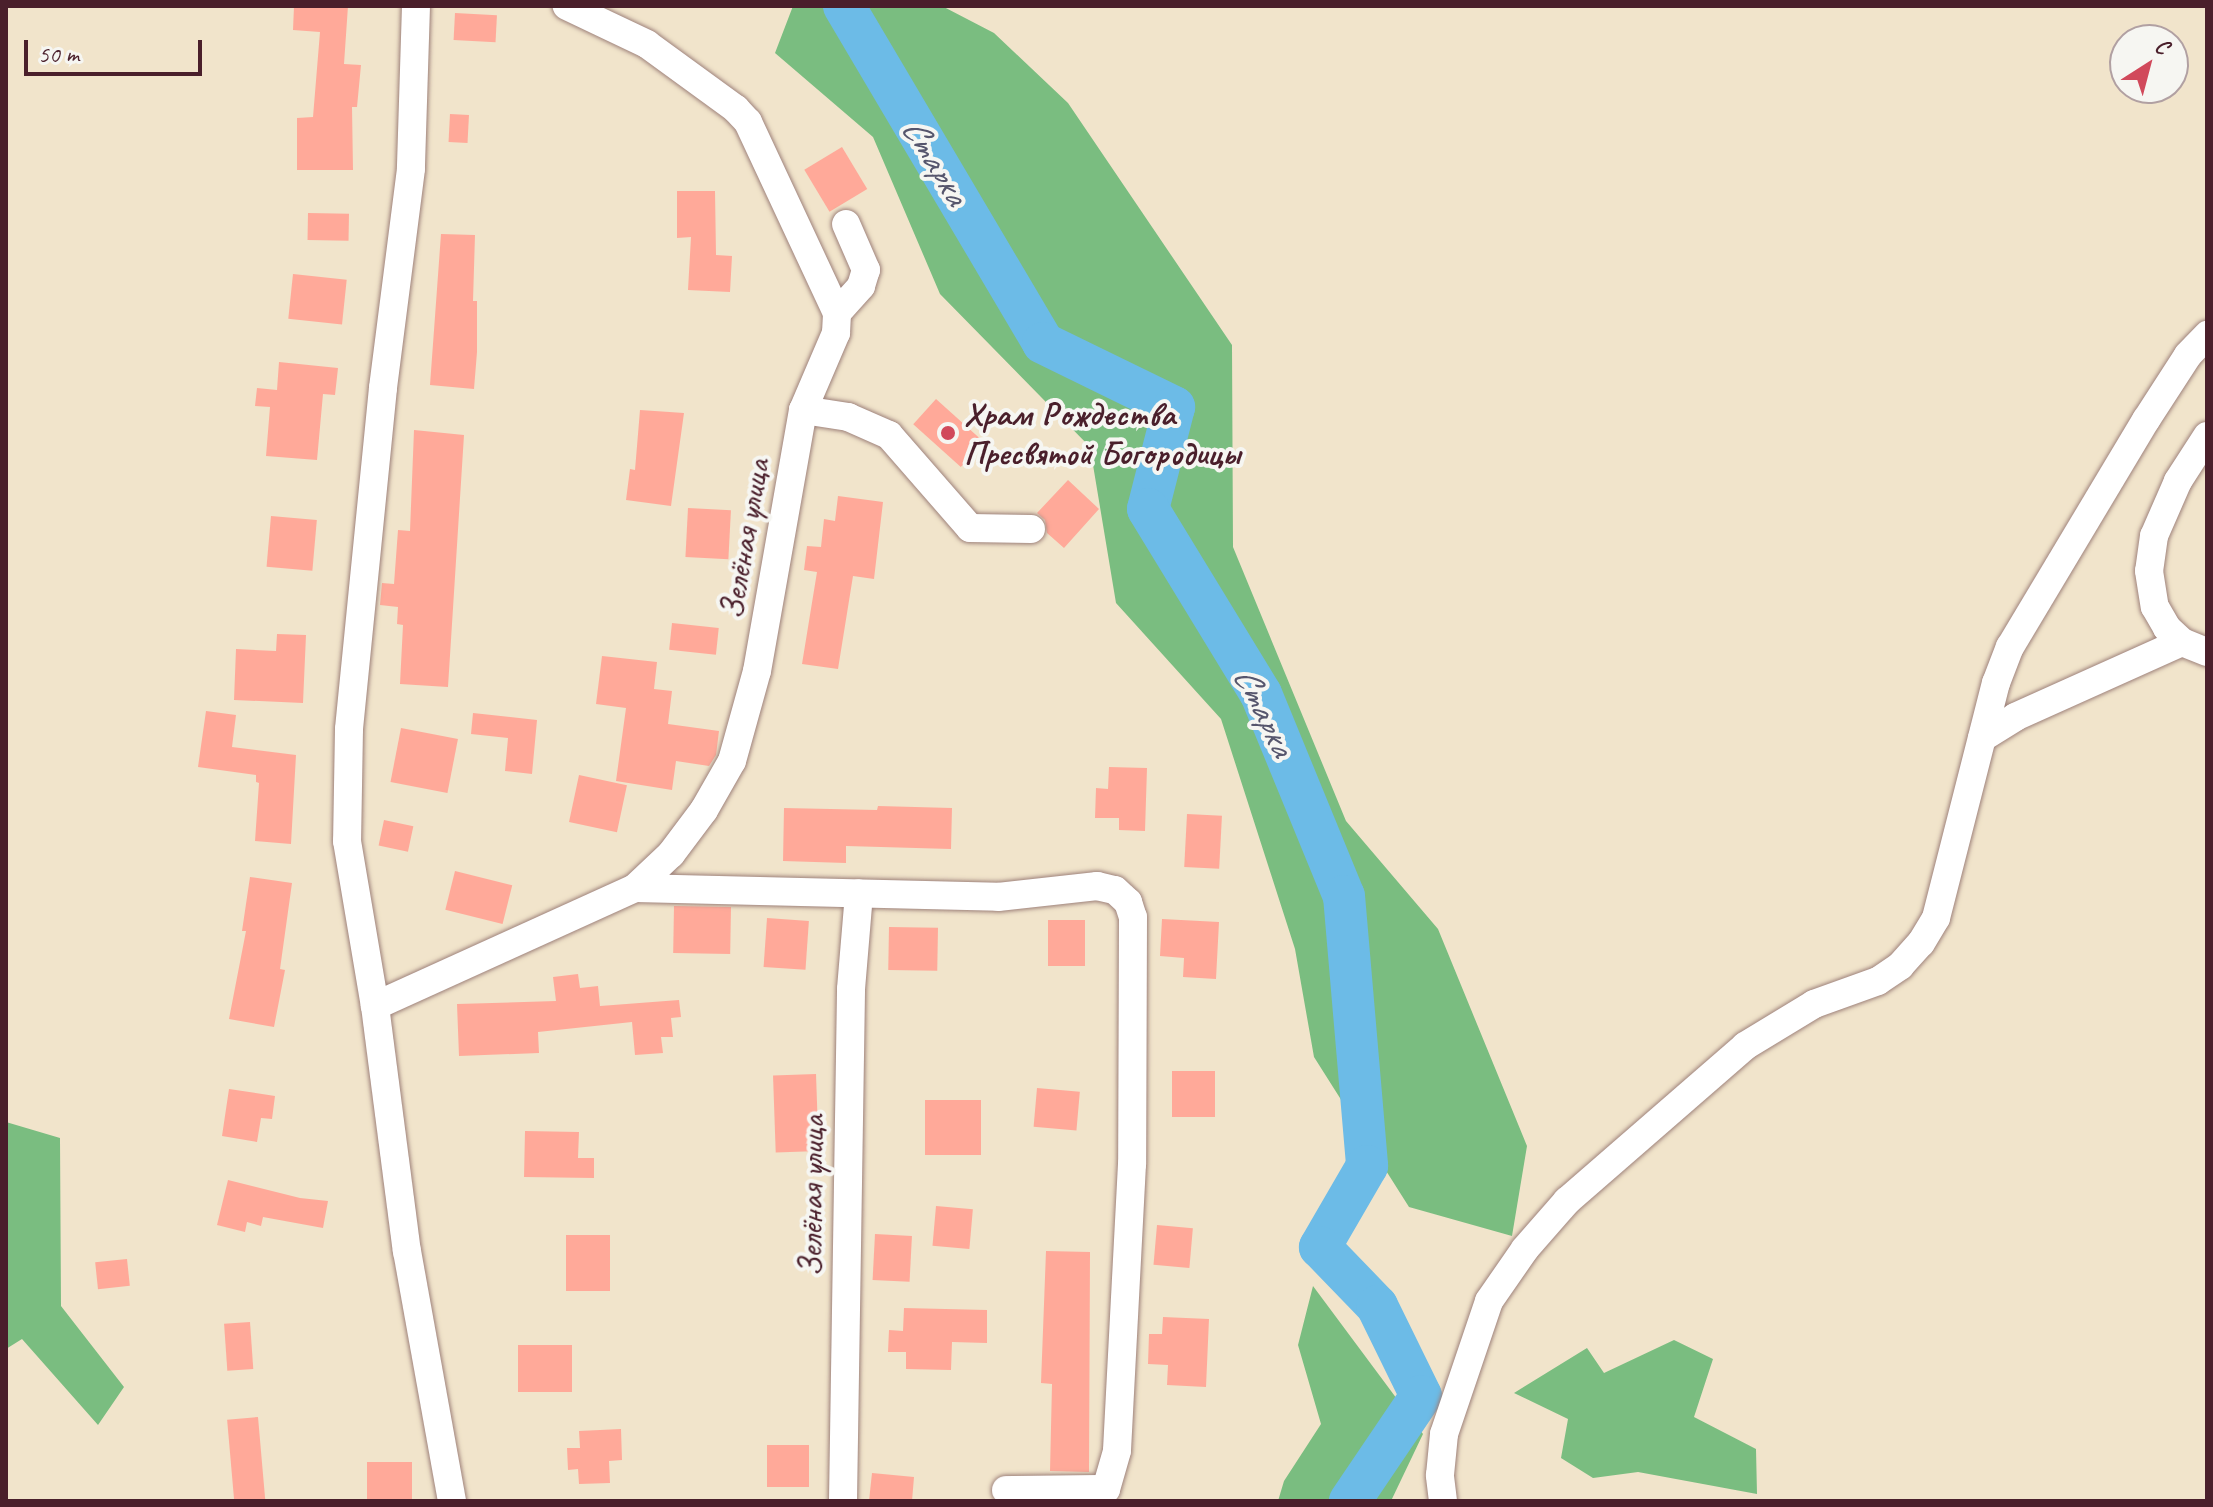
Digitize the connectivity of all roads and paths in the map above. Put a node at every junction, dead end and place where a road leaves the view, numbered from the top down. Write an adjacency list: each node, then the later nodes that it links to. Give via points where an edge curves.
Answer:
1 (416, 6): 13 (street, via 411,169 349,729 347,841)
2 (567, 6): 4 (street, via 647,44 748,122)
3 (846, 224): 4 (street, via 866,270 861,286)
4 (837, 313): 6 (street, Зелёная улица, via 836,333)
5 (2207, 335): 10 (street, via 2146,420 2010,647)
6 (803, 410): 8 (street, via 848,417 889,435 970,528); 11 (street, Зелёная улица, via 757,671 732,761 671,854)
7 (2207, 436): 9 (street, via 2178,481 2154,536 2149,571 2155,607 2167,628)
8 (1031, 529)
9 (2194, 647): 10 (street, via 2015,717)
10 (1982, 738): 17 (street, via 1936,918 1921,943 1878,981 1814,1004 1745,1046 1567,1201 1525,1249 1489,1301 1444,1434)
11 (635, 888): 12 (street); 13 (street, Зелёная улица)
12 (859, 893): 14 (street, via 998,897 1097,886 1115,890 1128,902 1133,917 1132,1164 1117,1451 1106,1489); 16 (street, Зелёная улица, via 851,989)
13 (375, 1006): 15 (street, via 407,1251)
14 (1006, 1490)
15 (452, 1501)
16 (843, 1501)
17 (1443, 1501)

